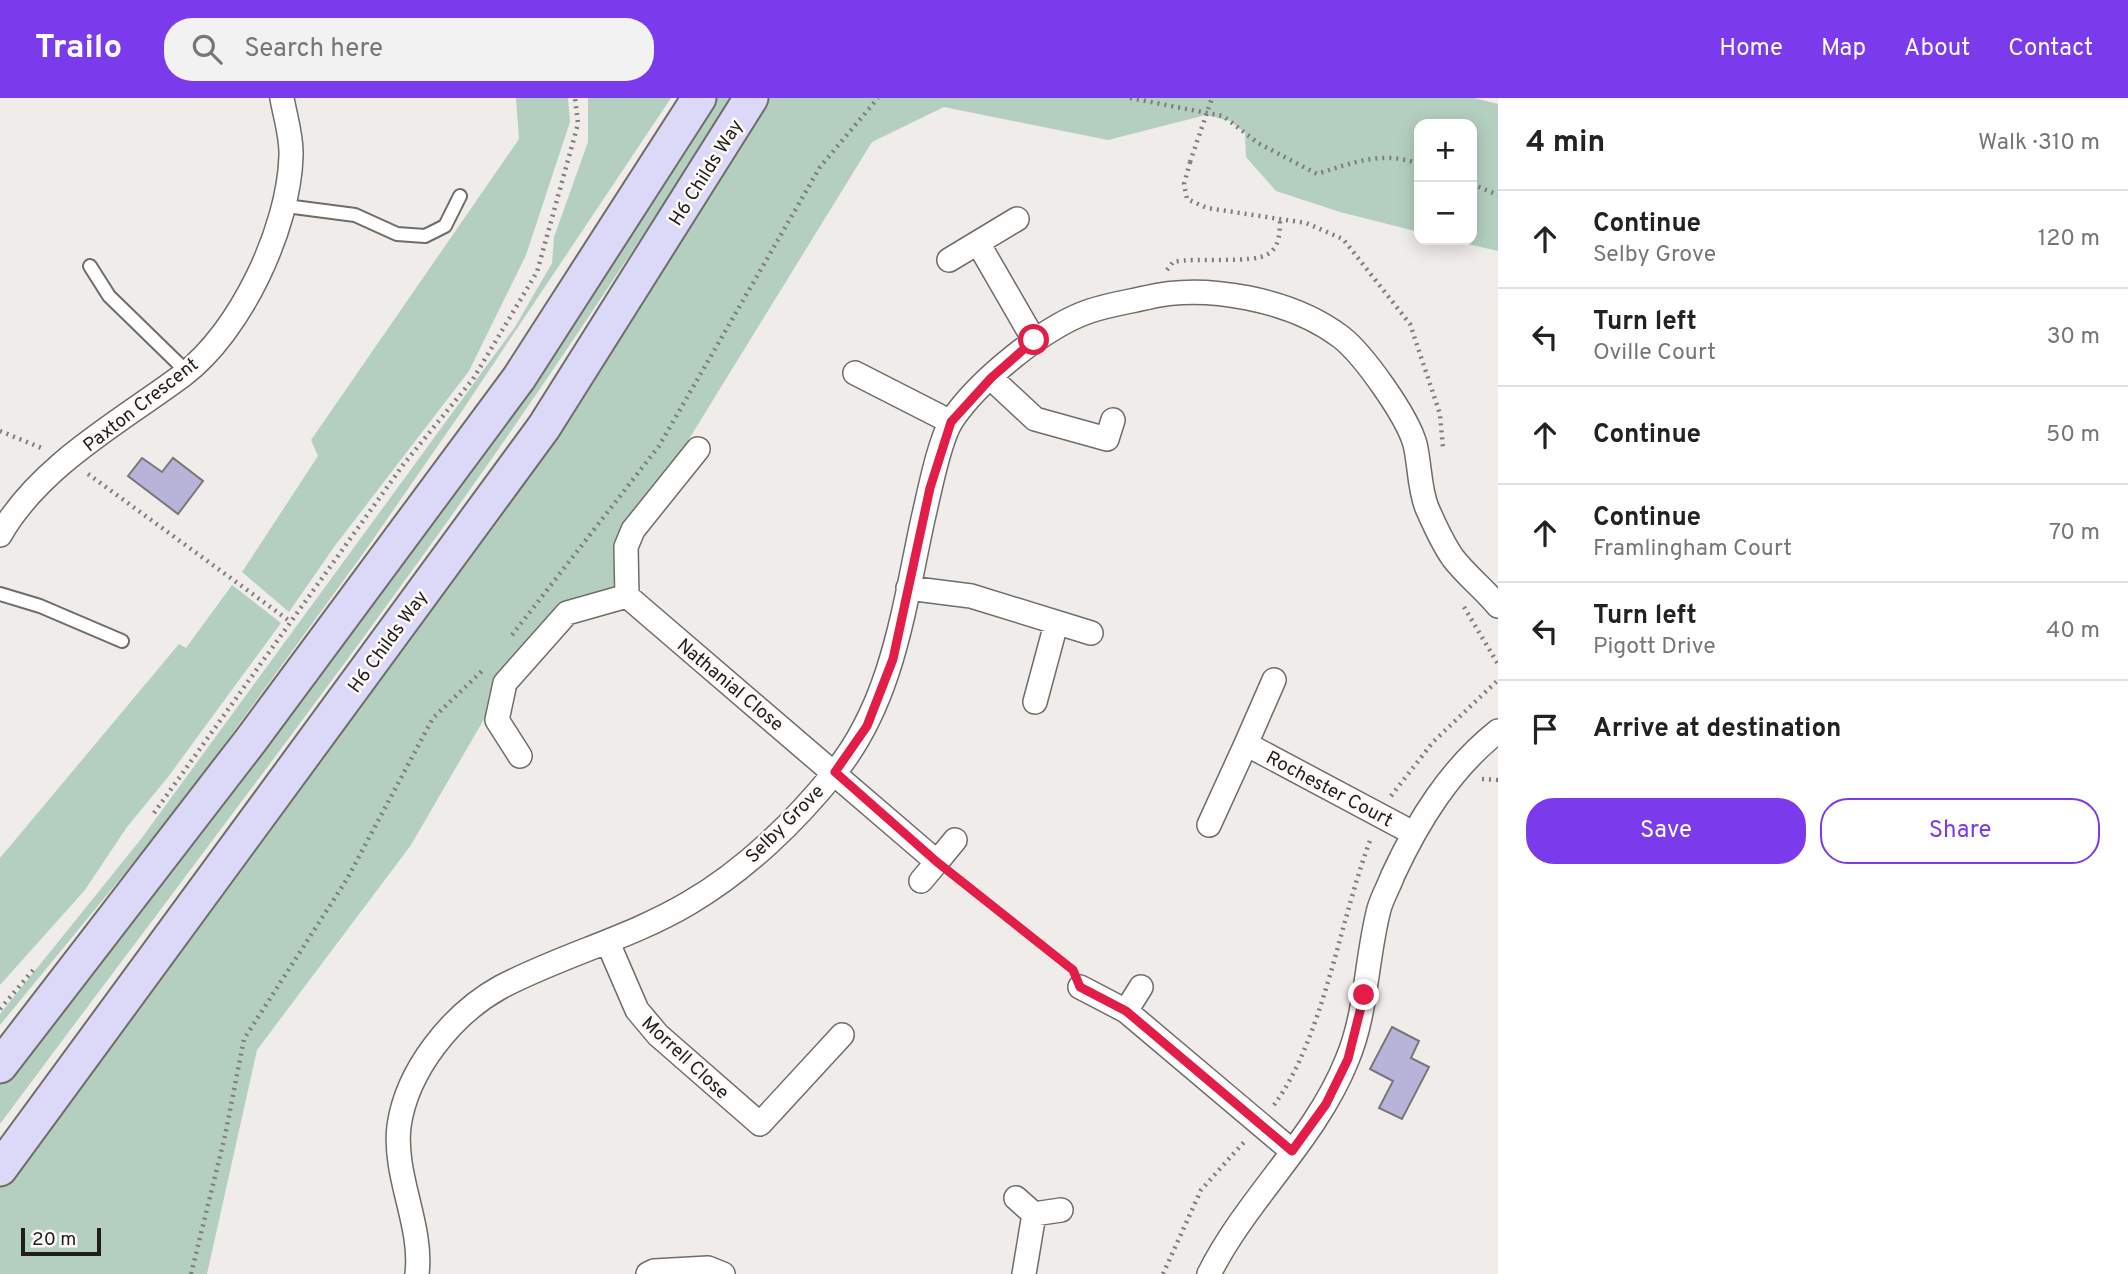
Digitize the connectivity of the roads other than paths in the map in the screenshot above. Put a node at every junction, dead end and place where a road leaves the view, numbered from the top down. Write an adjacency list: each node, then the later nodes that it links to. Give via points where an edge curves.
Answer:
1 (282, 98): 5 (street, Paxton Crescent, via 292,153)
2 (699, 98): 41 (street, via 519,379 251,740)
3 (751, 98): 43 (street, H6 Childs Way, via 544,427)
4 (460, 196): 5 (lane, via 445,226 425,236 397,234 355,215)
5 (286, 206): 11 (street, Paxton Crescent, via 234,320)
6 (1017, 219): 7 (street)
7 (978, 243): 8 (street); 10 (street)
8 (949, 260)
9 (90, 266): 11 (lane, via 109,296)
10 (1034, 340): 13 (street, Selby Grove); 21 (street, Selby Grove, via 1087,312 1167,292 1227,294 1282,306 1342,337 1386,390 1414,440 1425,503 1453,558)
11 (187, 372): 17 (street, Paxton Crescent, via 69,460 14,510)
12 (855, 373): 15 (street)
13 (991, 378): 14 (street, via 1035,419 1107,439); 15 (street, Selby Grove)
14 (1113, 420)
15 (951, 422): 18 (street, Selby Grove, via 930,488)
16 (698, 449): 20 (street, via 633,530 625,547)
17 (0, 535)
18 (908, 588): 22 (street, via 971,596); 30 (street, Selby Grove, via 893,659 867,726)
19 (0, 594): 24 (lane)
20 (627, 596): 29 (street, via 567,613 505,683 497,720); 30 (street, Nathanial Close)
21 (1498, 606)
22 (1056, 624): 23 (street); 26 (street)
23 (1091, 633)
24 (122, 641)
25 (1274, 680): 28 (street, Rochester Court)
26 (1035, 702)
27 (1497, 735): 32 (street, via 1462,763)
28 (1246, 744): 31 (street, Rochester Court); 32 (street, Rochester Court)
29 (520, 756)
30 (835, 772): 34 (street, Nathanial Close); 36 (street, Selby Grove, via 758,853 690,903)
31 (1209, 825)
32 (1413, 832): 42 (street, via 1379,908 1348,1059 1326,1104)
33 (955, 840): 34 (street)
34 (937, 862): 35 (street)
35 (921, 881)
36 (608, 943): 40 (street, Morrell Close, via 637,1010 752,1132); 47 (street, Selby Grove, via 499,989 451,1025 412,1080 399,1128 403,1180 419,1258)
37 (1080, 987): 39 (street)
38 (1142, 987): 39 (street)
39 (1126, 1011): 42 (street)
40 (842, 1035)
41 (0, 1066)
42 (1292, 1151): 51 (street, via 1225,1242)
43 (0, 1169)
44 (1016, 1198): 46 (street)
45 (1061, 1210): 46 (street)
46 (1034, 1214): 50 (street)
47 (417, 1274)
48 (648, 1274): 49 (street, via 708,1268)
49 (723, 1274)
50 (1024, 1274)
51 (1209, 1274)

